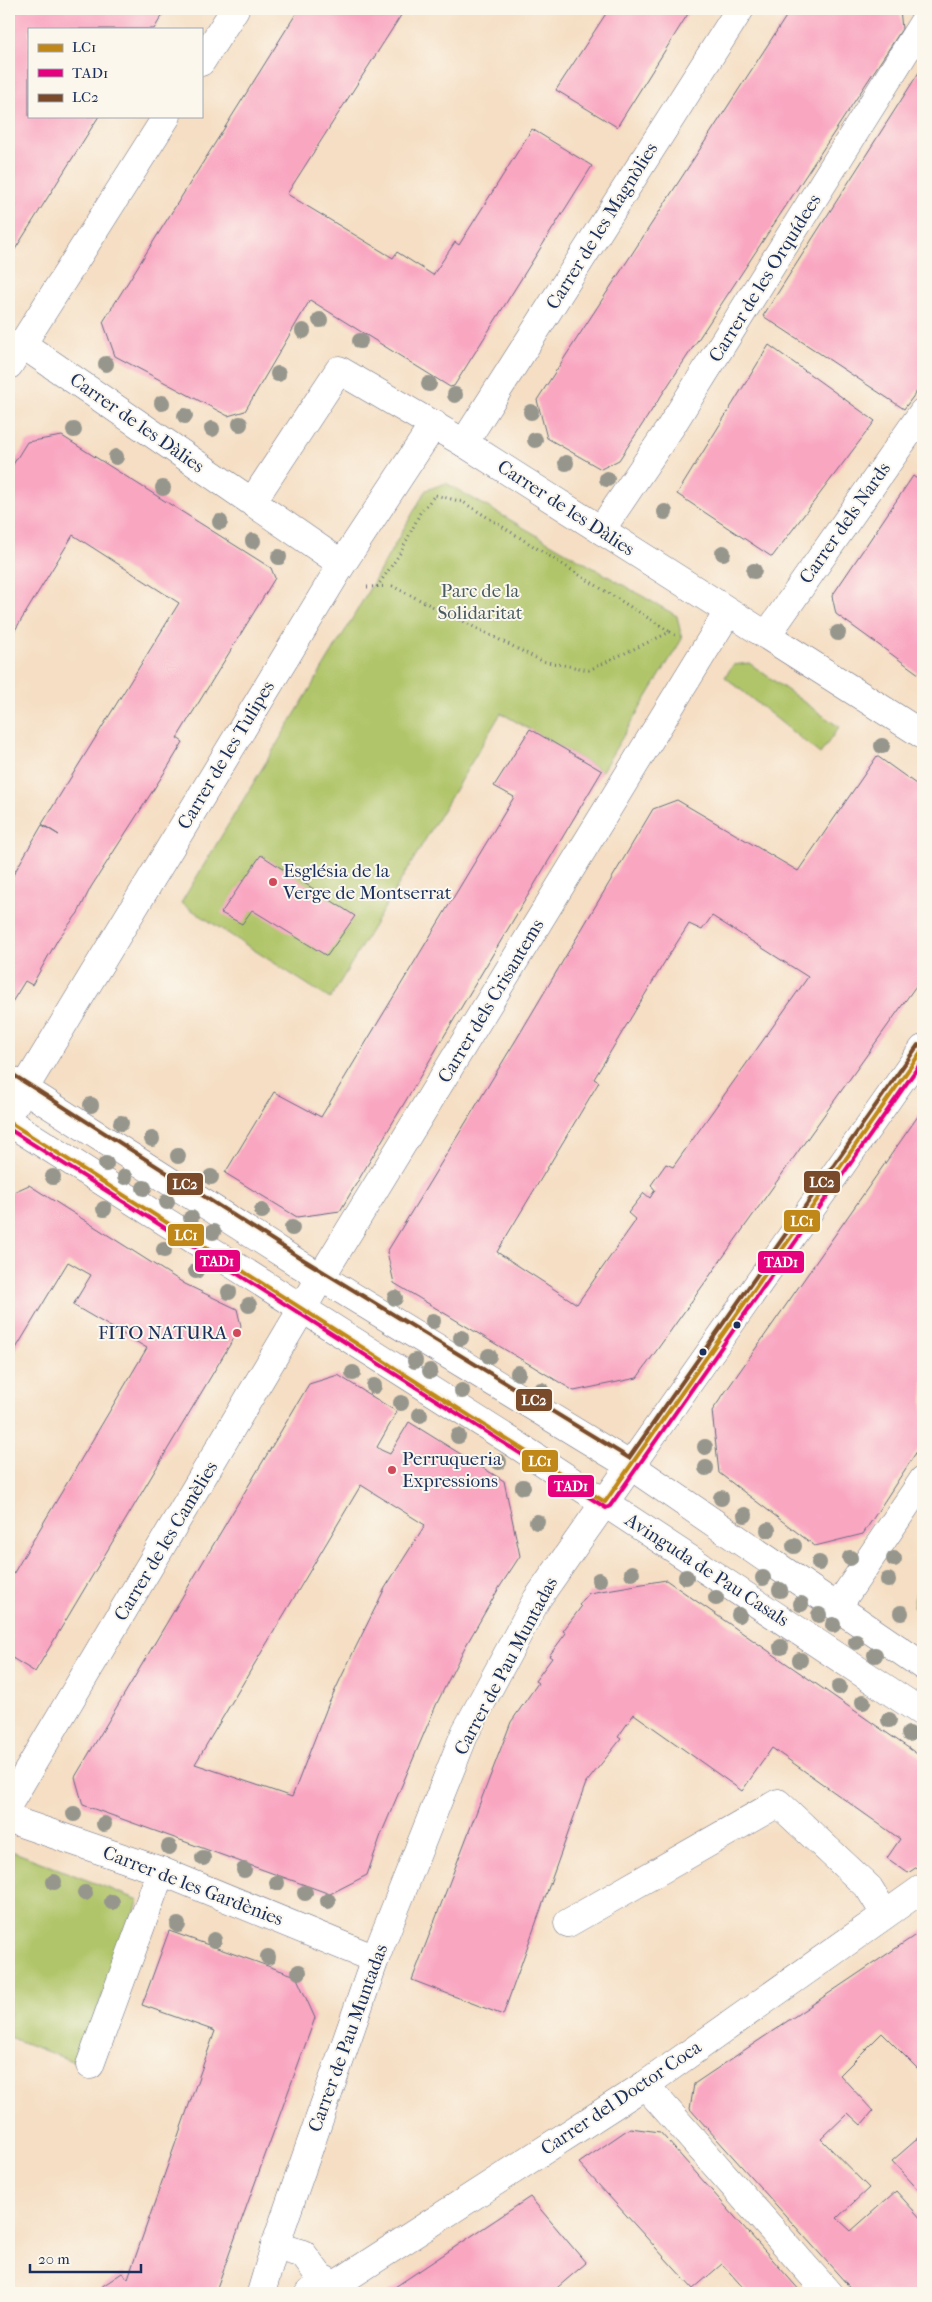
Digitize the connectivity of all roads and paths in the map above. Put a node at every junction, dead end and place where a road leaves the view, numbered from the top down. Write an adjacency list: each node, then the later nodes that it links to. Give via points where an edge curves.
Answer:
1 (235, 9): 4 (street)
2 (740, 9): 9 (street, Carrer de les Magnòlies)
3 (923, 23): 11 (street, Carrer de les Orquídees, via 675,420)
4 (202, 60)
5 (166, 118): 6 (street)
6 (15, 354): 10 (street, Carrer de les Dàlies)
7 (923, 412): 17 (street, Carrer dels Nards)
8 (434, 424): 9 (street, Carrer de les Dàlies); 10 (street, Carrer de les Dàlies, via 339,370); 12 (street, Carrer de les Tulipes)
9 (464, 443): 11 (street, Carrer de les Dàlies)
10 (252, 502): 12 (street, Carrer de les Dàlies)
11 (601, 530): 15 (street, Carrer de les Dàlies)
12 (342, 564): 14 (street, Carrer de les Tulipes)
13 (377, 587): 14 (path); 16 (path, via 392,586 542,661 589,670); 16 (path, via 401,552 420,513 436,495 463,502)
14 (327, 588): 21 (street, Carrer de les Tulipes)
15 (728, 612): 17 (street, Carrer de les Dàlies); 18 (street, Carrer dels Crisantems)
16 (670, 632): 18 (path)
17 (767, 634): 19 (street, Carrer de les Dàlies)
18 (703, 653): 24 (street, Carrer dels Crisantems, via 668,730)
19 (923, 735)
20 (923, 1049): 26 (street, Carrer de Pau Muntadas)
21 (16, 1084): 22 (street, Carrer de les Tulipes); 24 (street)
22 (9, 1114)
23 (9, 1122): 25 (street, Avinguda de Pau Casals)
24 (322, 1277): 25 (street, Carrer de les Camèlies); 26 (street)
25 (304, 1308): 28 (street, Avinguda de Pau Casals); 32 (street, Carrer de les Camèlies)
26 (631, 1466): 28 (street, Carrer de Pau Muntadas); 29 (street)
27 (923, 1480): 29 (street)
28 (605, 1502): 31 (street, Avinguda de Pau Casals); 38 (street, Carrer de Pau Muntadas, via 537,1599 465,1733)
29 (838, 1606): 30 (street)
30 (923, 1666)
31 (923, 1713)
32 (9, 1803)
33 (9, 1819): 34 (street, Carrer de les Gardènies)
34 (161, 1872): 38 (street, Carrer de les Gardènies); 39 (street)
35 (923, 1888): 36 (street, Carrer del Doctor Coca)
36 (885, 1914): 37 (street, via 869,1888 778,1803); 40 (street, Carrer del Doctor Coca)
37 (568, 1923)
38 (375, 1958): 41 (street, Carrer de Pau Muntadas)
39 (90, 2065)
40 (645, 2085): 42 (street, Carrer del Doctor Coca); 45 (street)
41 (275, 2246): 42 (street, via 303,2254 320,2278); 43 (street, Carrer de Pau Muntadas)
42 (335, 2285): 44 (street, Carrer del Doctor Coca)
43 (261, 2293)
44 (309, 2293)
45 (828, 2293)

